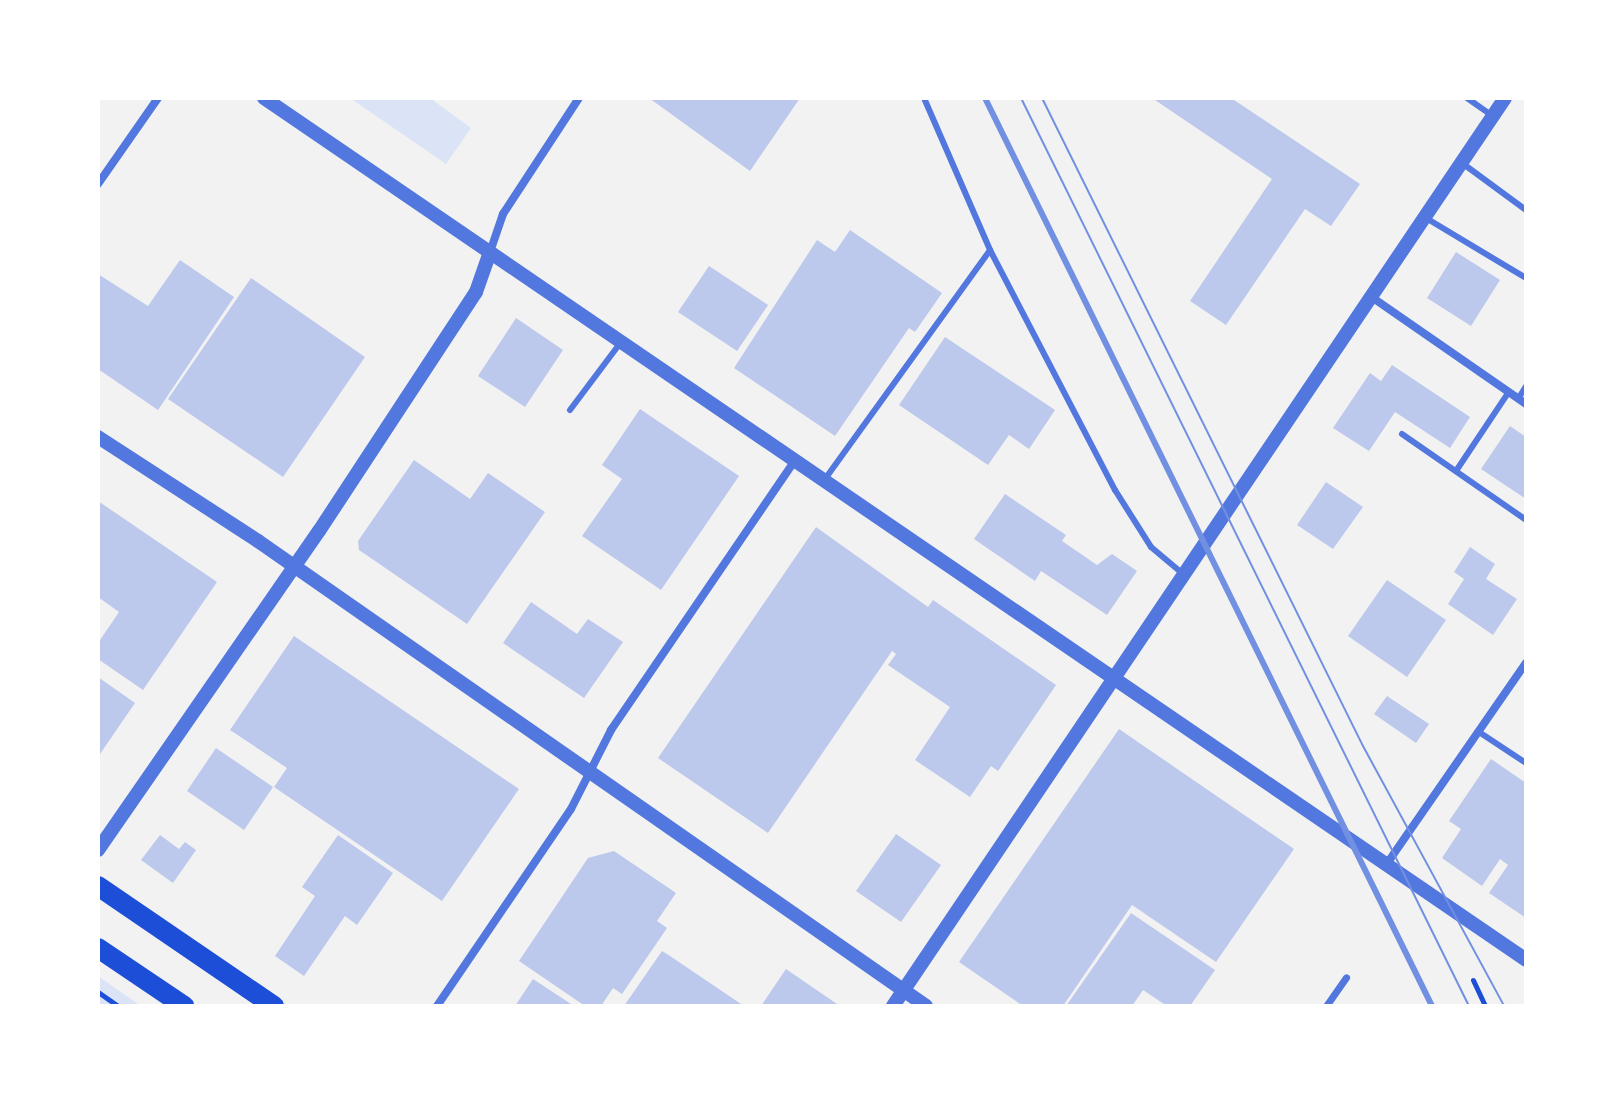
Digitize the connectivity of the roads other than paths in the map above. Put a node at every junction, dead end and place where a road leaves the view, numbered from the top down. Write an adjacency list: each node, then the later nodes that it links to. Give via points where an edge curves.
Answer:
1 (158, 98): 9 (street)
2 (264, 98): 13 (street)
3 (579, 98): 13 (street, via 503,214)
4 (924, 98): 12 (lane)
5 (1467, 98): 7 (lane)
6 (1505, 98): 7 (street)
7 (1493, 116): 8 (street)
8 (1462, 163): 10 (lane); 11 (street)
9 (98, 184)
10 (1525, 209)
11 (1426, 218): 14 (lane); 15 (street)
12 (990, 250): 25 (lane); 28 (lane, via 1115,490 1151,547)
13 (490, 252): 16 (street); 27 (street, via 476,292)
14 (1526, 278)
15 (1373, 298): 18 (street); 28 (street)
16 (622, 341): 20 (lane); 23 (street)
17 (1526, 386): 19 (lane)
18 (1508, 393): 19 (street); 24 (lane)
19 (1522, 402)
20 (570, 410)
21 (1402, 434): 24 (lane)
22 (98, 437): 27 (street)
23 (794, 462): 25 (street); 33 (street, via 611,730)
24 (1456, 471): 26 (lane)
25 (823, 482): 30 (street)
26 (1526, 520)
27 (294, 565): 33 (street); 34 (street)
28 (1186, 575): 30 (street)
29 (1526, 663): 31 (street)
30 (1115, 679): 35 (street); 40 (street)
31 (1479, 732): 32 (lane); 35 (street)
32 (1526, 763)
33 (591, 770): 40 (street); 43 (street, via 571,809)
34 (98, 850)
35 (1386, 865): 38 (street)
36 (98, 886): 42 (main road)
37 (98, 948): 41 (main road)
38 (1526, 960)
39 (1346, 977): 46 (street)
40 (903, 991): 44 (street); 45 (street)
41 (184, 1006)
42 (274, 1006)
43 (437, 1006)
44 (893, 1006)
45 (926, 1006)
46 (1326, 1006)

